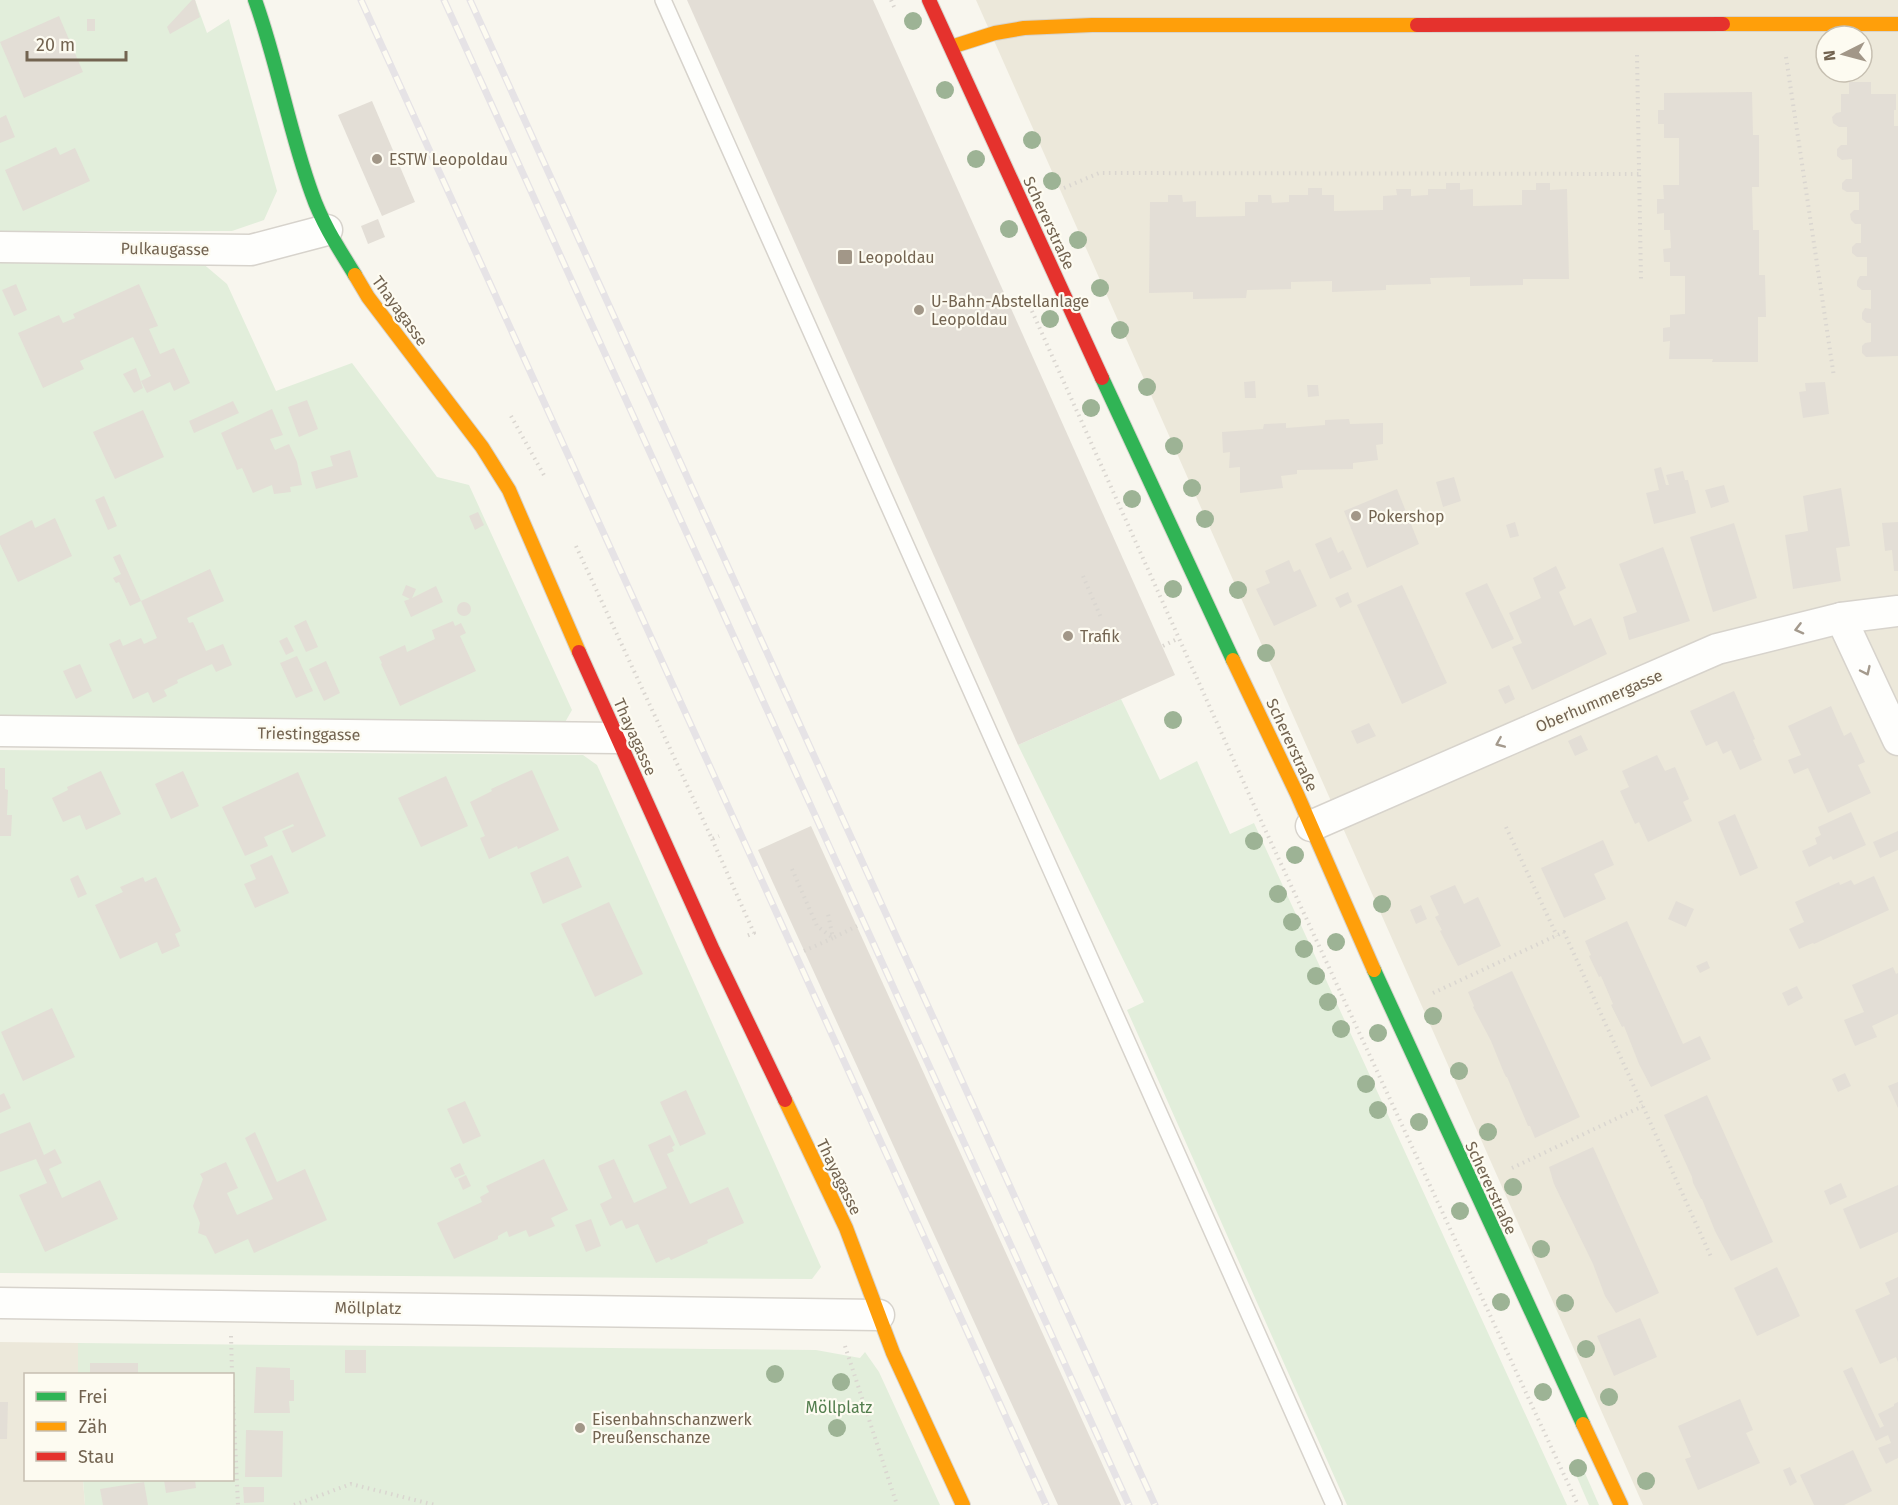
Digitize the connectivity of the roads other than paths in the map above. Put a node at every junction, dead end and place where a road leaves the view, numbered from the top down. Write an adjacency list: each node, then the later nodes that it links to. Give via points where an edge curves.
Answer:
1 (255, 0): 6 (street, Thayagasse, via 312,195)
2 (663, 0): 17 (lane)
3 (929, 0): 5 (street, Schererstraße)
4 (1898, 24): 5 (street, via 1092,25 1024,28)
5 (951, 47): 13 (street, Schererstraße)
6 (327, 230): 7 (street, Pulkaugasse, via 251,250); 11 (street, Thayagasse, via 368,297 482,447 509,490)
7 (0, 247)
8 (1898, 611): 9 (street, Oberhummergasse)
9 (1842, 618): 12 (street, one-way to 12); 13 (street, Oberhummergasse, one-way to 13, via 1717,650)
10 (0, 731): 11 (street, Triestinggasse)
11 (617, 738): 15 (street, Thayagasse, via 846,1228)
12 (1898, 740)
13 (1311, 826): 18 (street, Schererstraße, via 1415,1062)
14 (0, 1303): 15 (street, Möllplatz)
15 (879, 1315): 16 (street, Thayagasse)
16 (963, 1505)
17 (1334, 1505)
18 (1621, 1505)

